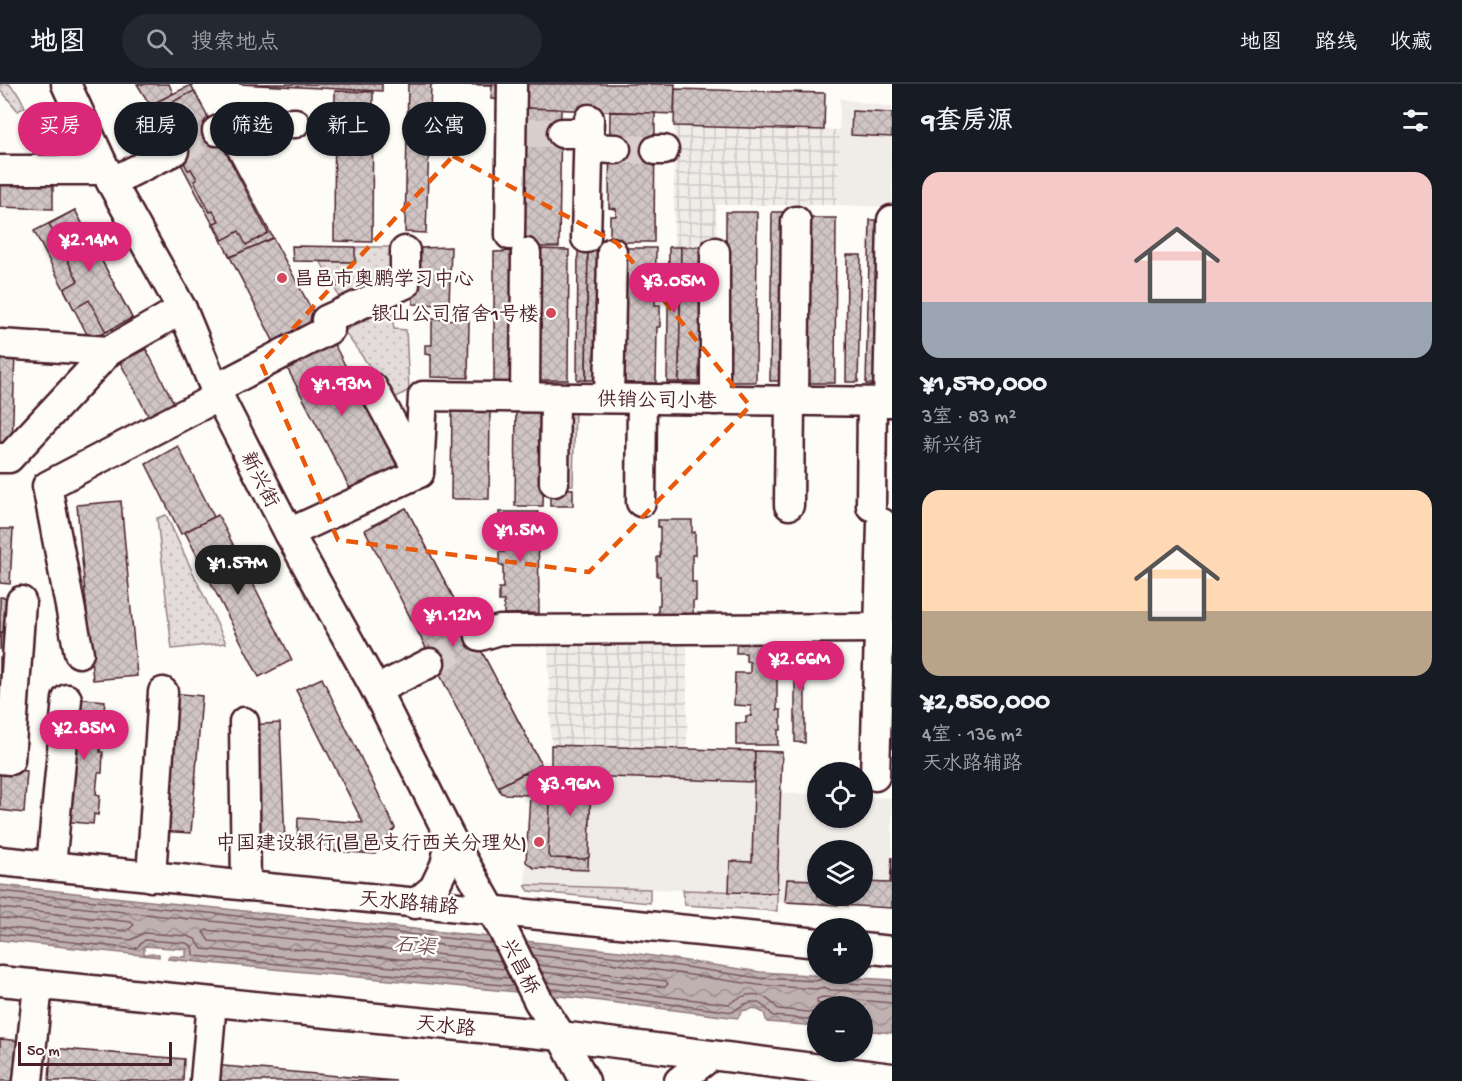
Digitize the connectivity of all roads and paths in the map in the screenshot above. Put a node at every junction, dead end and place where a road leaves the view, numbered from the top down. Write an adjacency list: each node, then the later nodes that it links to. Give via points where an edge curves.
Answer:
1 (512, 84): 18 (street, via 519,133 518,244)
2 (66, 85): 6 (street, 新兴街)
3 (616, 149): 9 (street, via 582,133)
4 (161, 156): 6 (street)
5 (0, 170): 6 (street)
6 (108, 176): 13 (street, 新兴街)
7 (892, 220): 24 (street)
8 (796, 221): 23 (street)
9 (586, 238)
10 (405, 251): 17 (street, via 405,284 326,320 330,329)
11 (612, 252): 20 (street)
12 (715, 252): 22 (street)
13 (182, 309): 15 (street); 17 (street, 新兴街)
14 (0, 344): 15 (street)
15 (109, 351): 25 (street, via 9,458)
16 (373, 388): 26 (street)
17 (217, 392): 30 (street, 新兴街); 34 (street, via 48,486)
18 (525, 397): 19 (street, 供销公司小巷); 26 (street, 供销公司小巷, via 423,396)
19 (555, 398): 20 (street, 供销公司小巷); 27 (street)
20 (609, 398): 21 (street, 供销公司小巷)
21 (642, 399): 22 (street, 供销公司小巷); 28 (street)
22 (715, 400): 23 (street, 供销公司小巷)
23 (792, 401): 24 (street, 供销公司小巷); 29 (street)
24 (884, 402): 32 (street, via 876,514)
25 (0, 458)
26 (419, 473): 30 (street)
27 (554, 482)
28 (641, 502)
29 (789, 505)
30 (289, 533): 36 (street, 新兴街)
31 (21, 601): 40 (street, via 10,760)
32 (879, 628): 33 (street, via 501,630); 41 (street)
33 (480, 636)
34 (79, 653)
35 (430, 663): 36 (street)
36 (376, 690): 42 (street, 新兴街)
37 (163, 692): 45 (street)
38 (67, 699): 44 (street)
39 (244, 722): 46 (street)
40 (0, 759)
41 (875, 776)
42 (452, 839): 47 (street, via 434,888); 48 (street, 新兴街)
43 (0, 861): 44 (street, 天水路辅路)
44 (51, 866): 45 (street, 天水路辅路)
45 (151, 877): 46 (street, 天水路辅路)
46 (246, 886): 47 (street, 天水路辅路)
47 (415, 904): 48 (street, 天水路辅路)
48 (496, 920): 49 (street, 天水路辅路); 55 (street, 兴昌桥)
49 (807, 943)
50 (873, 949): 51 (street)
51 (892, 951)
52 (0, 981): 53 (street, 天水路)
53 (38, 985): 54 (street, 天水路); 58 (street)
54 (212, 1002): 55 (street, 天水路); 59 (street)
55 (561, 1036): 56 (street, 天水路); 60 (street)
56 (711, 1056): 57 (street, 天水路); 61 (street)
57 (892, 1078)
58 (28, 1081)
59 (204, 1081)
60 (585, 1081)
61 (679, 1081)

